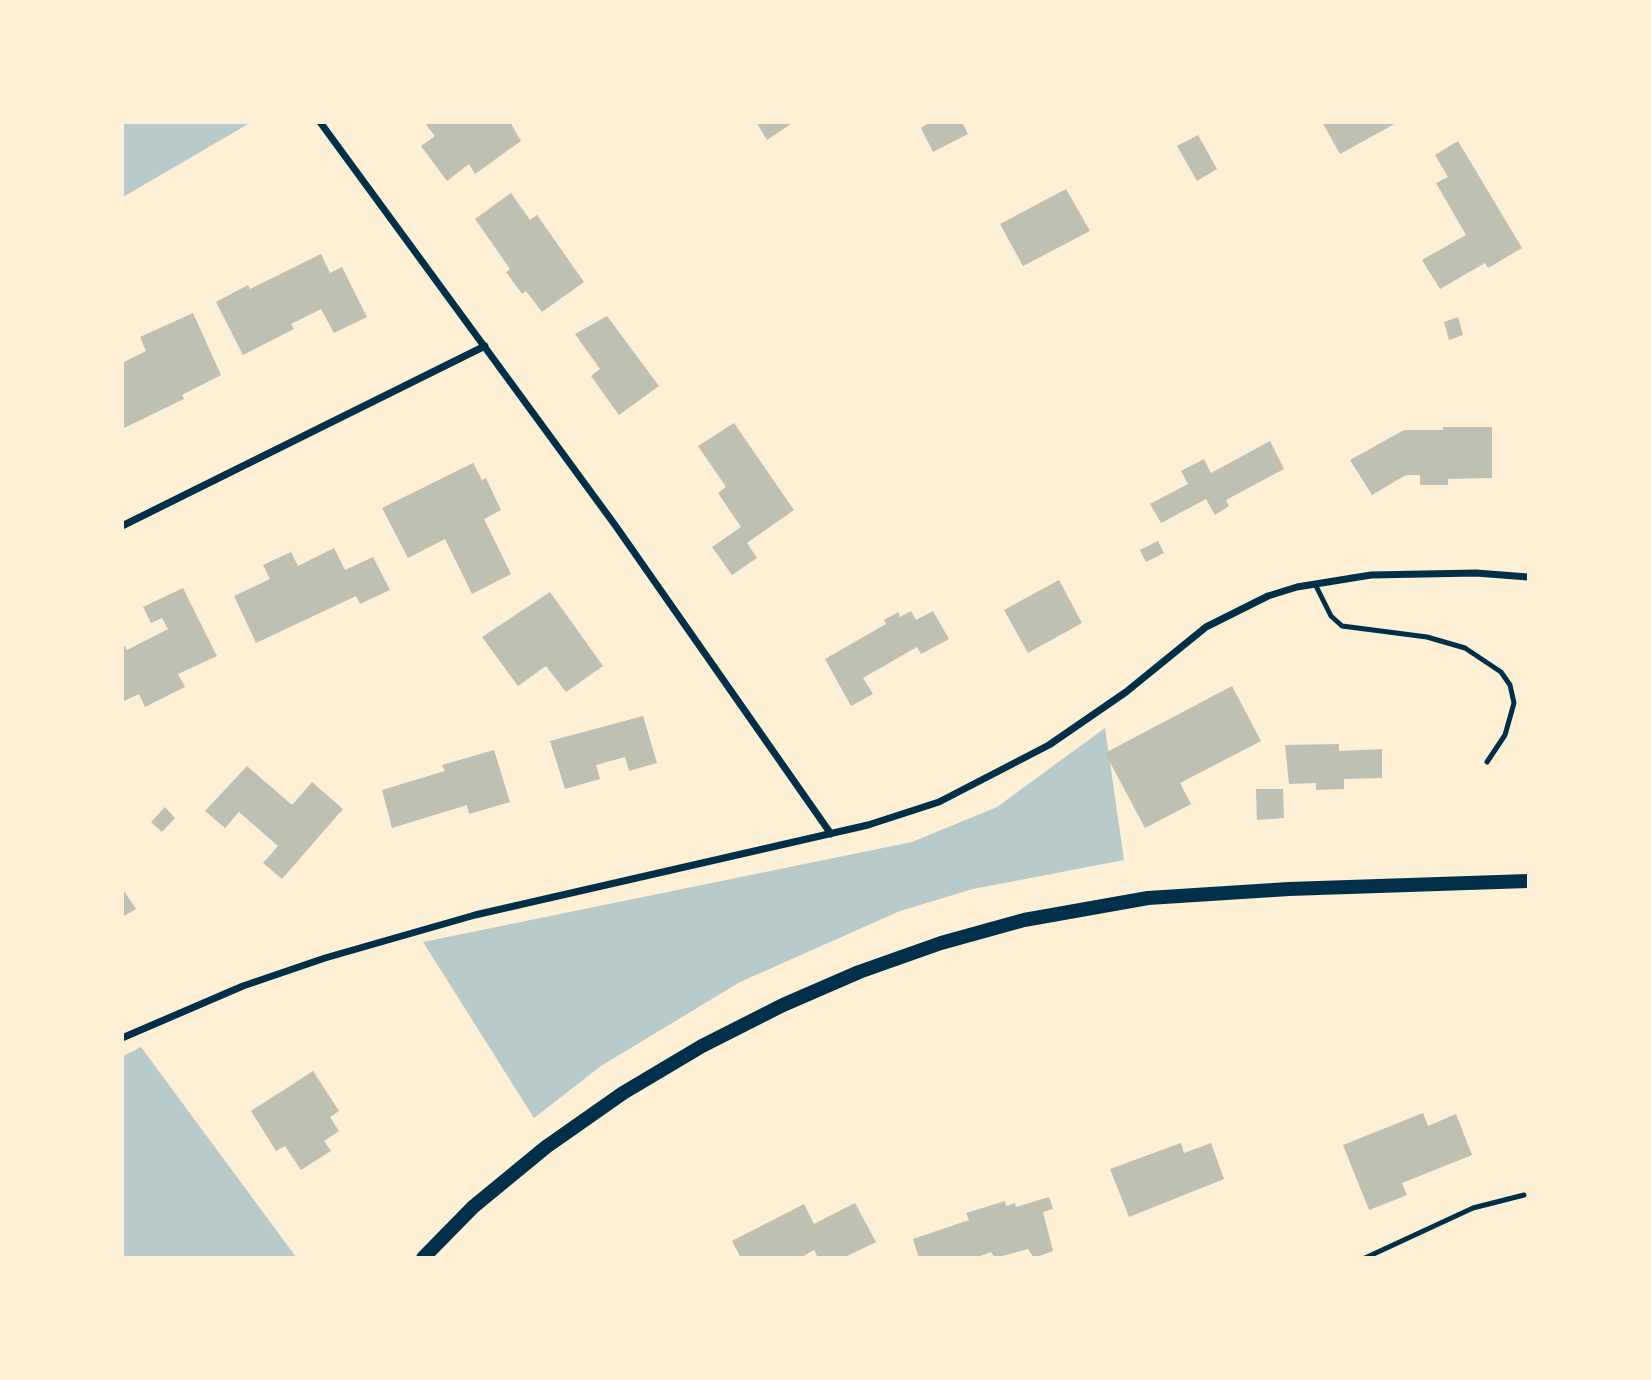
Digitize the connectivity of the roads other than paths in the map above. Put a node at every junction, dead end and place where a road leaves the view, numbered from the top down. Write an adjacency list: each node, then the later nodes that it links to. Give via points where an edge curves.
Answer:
1 (320, 122): 2 (street)
2 (485, 346): 3 (street); 7 (street)
3 (122, 526)
4 (1528, 577): 5 (street, via 1371,575)
5 (1315, 584): 6 (lane, via 1331,616 1342,626 1427,637 1465,648 1501,671 1514,703 1505,735); 7 (street, via 1268,596 1206,627 1126,692 1004,771 939,802)
6 (1487, 762)
7 (831, 834): 9 (street, via 475,915 325,958 243,986)
8 (1528, 881): 11 (main road, via 1148,898 1024,920 941,943 783,1005 624,1093 546,1147 474,1207)
9 (122, 1038)
10 (1524, 1195): 12 (lane, via 1473,1208)
11 (423, 1258)
12 (1365, 1258)

